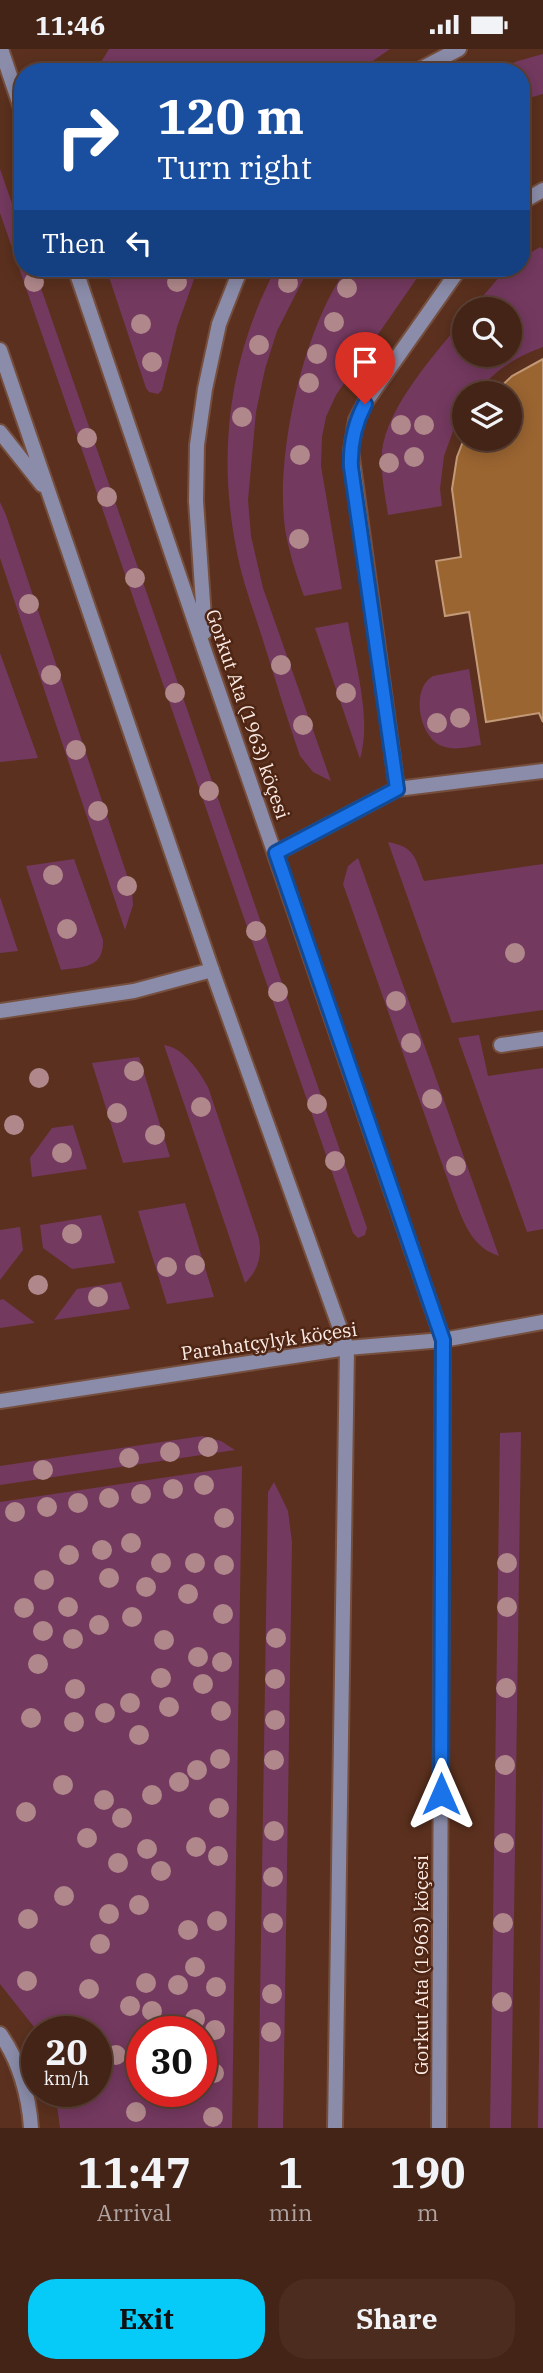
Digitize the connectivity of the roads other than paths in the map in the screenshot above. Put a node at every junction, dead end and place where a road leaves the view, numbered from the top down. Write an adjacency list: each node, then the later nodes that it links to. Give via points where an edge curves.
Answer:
1 (1, 49): 4 (street)
2 (459, 49): 3 (street)
3 (432, 63)
4 (14, 87)
5 (78, 277): 11 (street, Gorkut Ata (1963) köçesi)
6 (237, 277): 11 (street, via 219,324 197,445)
7 (454, 277): 13 (street, via 365,404 356,420 351,450)
8 (0, 350): 10 (street)
9 (0, 432): 10 (street)
10 (49, 494): 15 (street)
11 (206, 655): 14 (street, Gorkut Ata (1963) köçesi)
12 (543, 771): 13 (street)
13 (397, 789): 14 (street)
14 (276, 853): 20 (street, Gorkut Ata (1963) köçesi)
15 (212, 970): 16 (street, via 134,991); 21 (street)
16 (0, 1011)
17 (543, 1039): 18 (street)
18 (501, 1045)
19 (543, 1322): 20 (street, Parahatçylyk köçesi)
20 (443, 1340): 21 (street, Parahatçylyk köçesi); 26 (street, Gorkut Ata (1963) köçesi)
21 (347, 1348): 22 (street, Parahatçylyk köçesi); 25 (street)
22 (0, 1401)
23 (0, 2034): 24 (street, via 21,2075)
24 (31, 2128)
25 (335, 2128)
26 (439, 2128)

